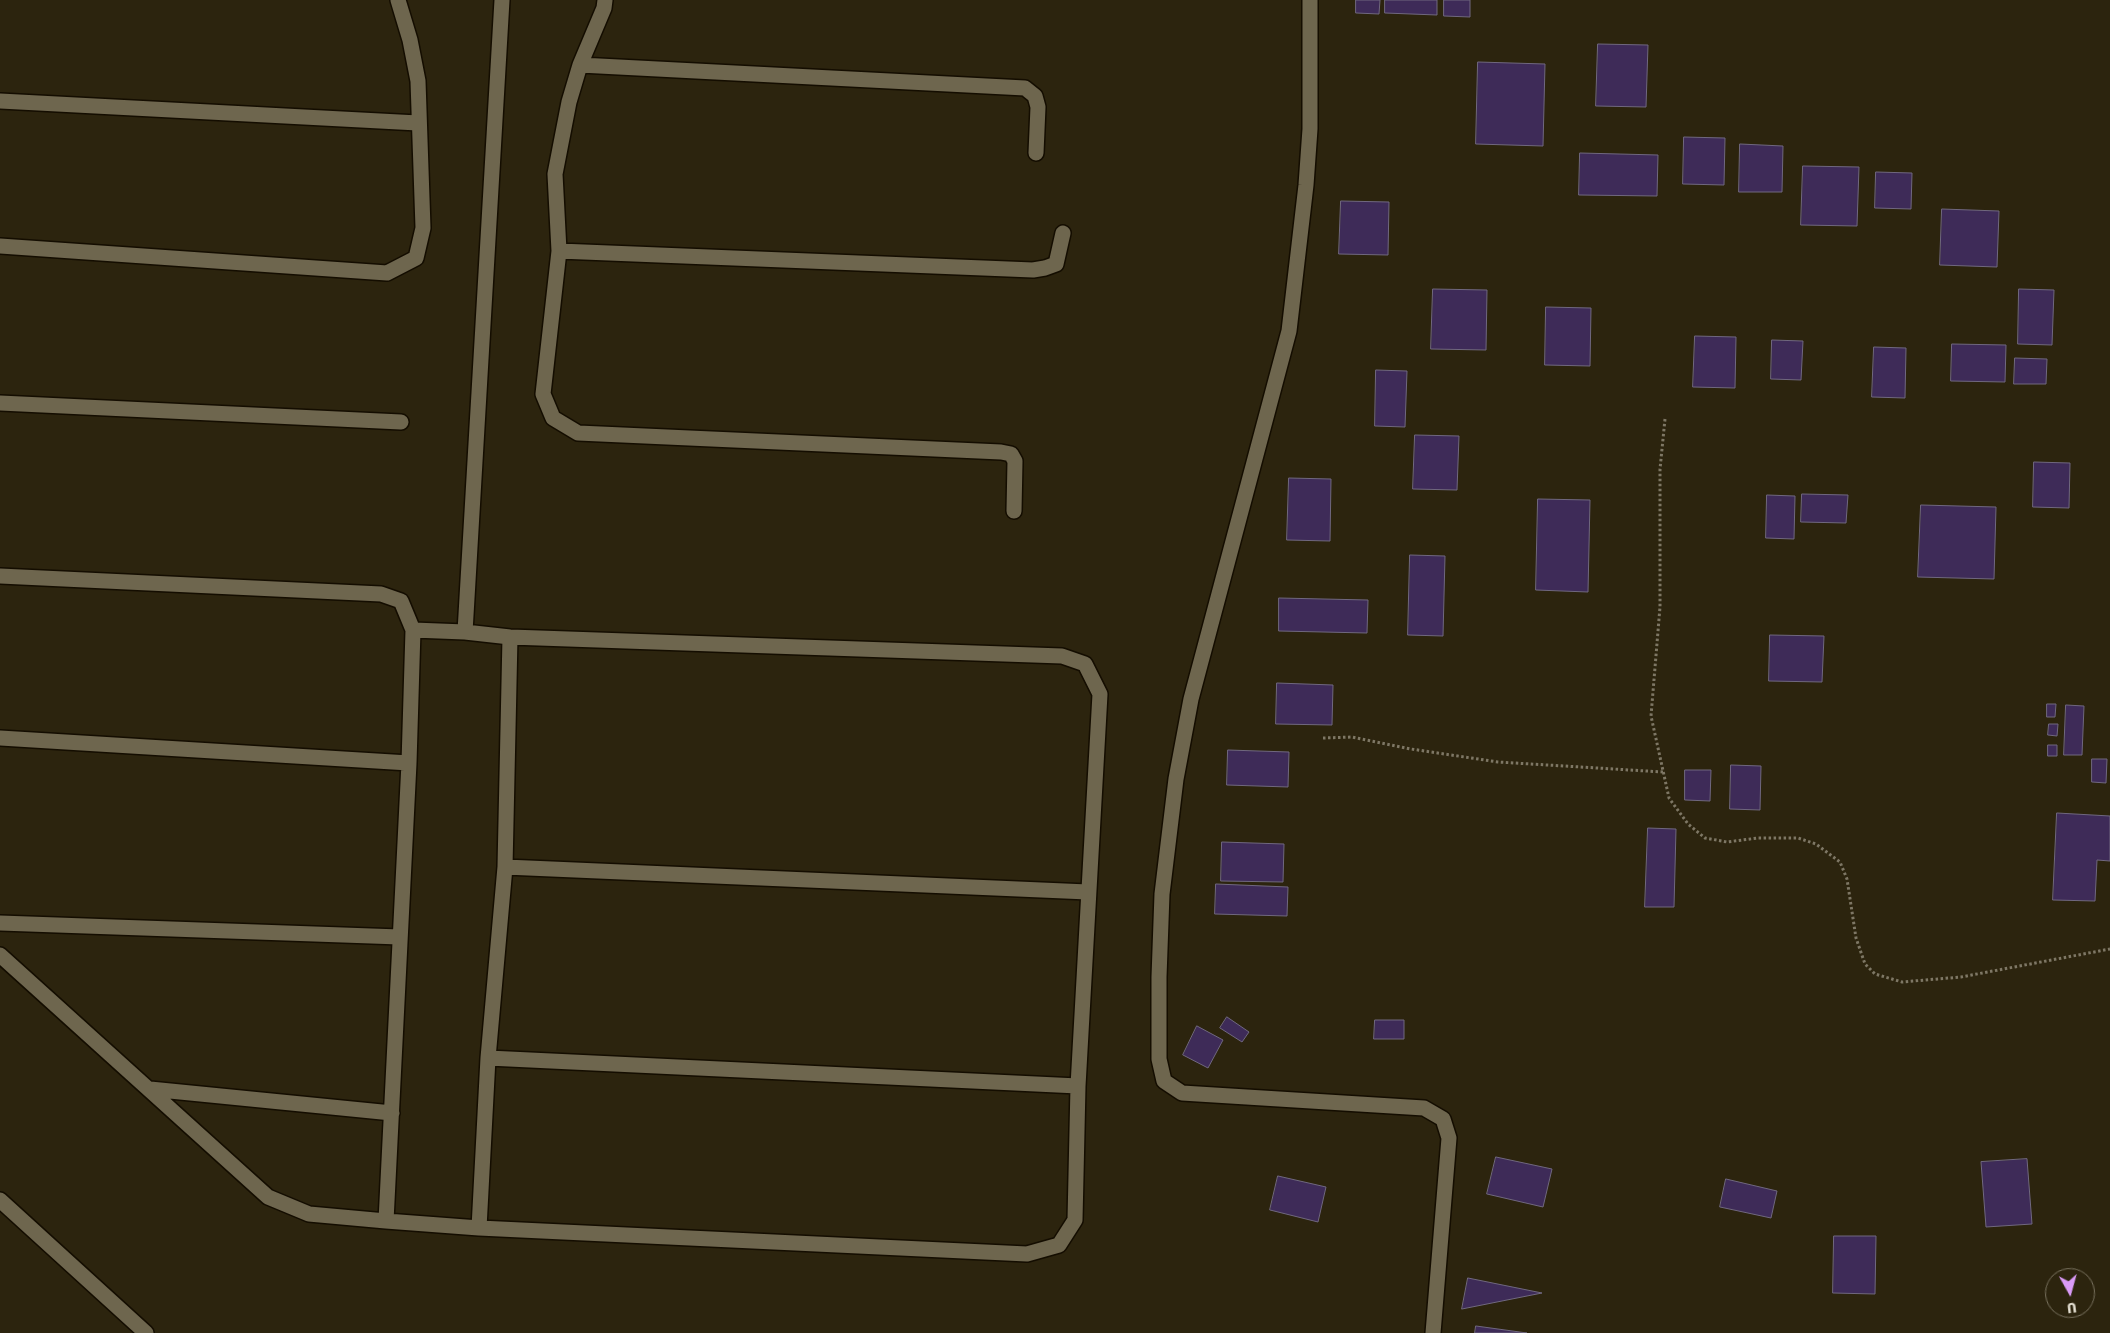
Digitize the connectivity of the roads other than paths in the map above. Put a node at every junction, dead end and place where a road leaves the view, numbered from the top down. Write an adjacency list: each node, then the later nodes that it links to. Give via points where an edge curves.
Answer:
1 (398, 0): 7 (street, via 418,81)
2 (502, 0): 17 (street)
3 (605, 0): 5 (street)
4 (1310, 0): 34 (street, via 1310,130 1289,331 1190,699 1162,894 1159,1059 1164,1081 1182,1093 1424,1108 1442,1119 1449,1138)
5 (580, 65): 8 (street, via 1025,88 1035,96 1038,107); 11 (street, via 555,174)
6 (0, 101): 7 (street)
7 (418, 123): 10 (street, via 423,228 416,258 387,272)
8 (1036, 153)
9 (1063, 233): 11 (street, via 1056,264 1033,270)
10 (0, 246)
11 (559, 251): 14 (street, via 543,394 552,418 578,433 1001,452 1011,454 1014,461)
12 (0, 403): 13 (street)
13 (401, 422)
14 (1014, 511)
15 (0, 576): 16 (street, via 381,594 401,601)
16 (413, 630): 17 (street); 20 (street)
17 (465, 632): 18 (street)
18 (510, 637): 21 (street); 22 (street, via 1062,656 1085,664 1100,694)
19 (0, 738): 20 (street)
20 (409, 763): 24 (street)
21 (505, 867): 22 (street); 26 (street)
22 (1088, 892): 27 (street)
23 (0, 923): 24 (street)
24 (400, 937): 29 (street)
25 (0, 955): 28 (street)
26 (488, 1058): 27 (street); 32 (street)
27 (1078, 1086): 32 (street, via 1075,1220 1059,1244 1027,1254)
28 (150, 1089): 29 (street); 31 (street, via 268,1197 309,1214)
29 (392, 1113): 31 (street)
30 (0, 1200): 33 (street)
31 (386, 1221): 32 (street)
32 (480, 1228)
33 (146, 1333)
34 (1433, 1333)

